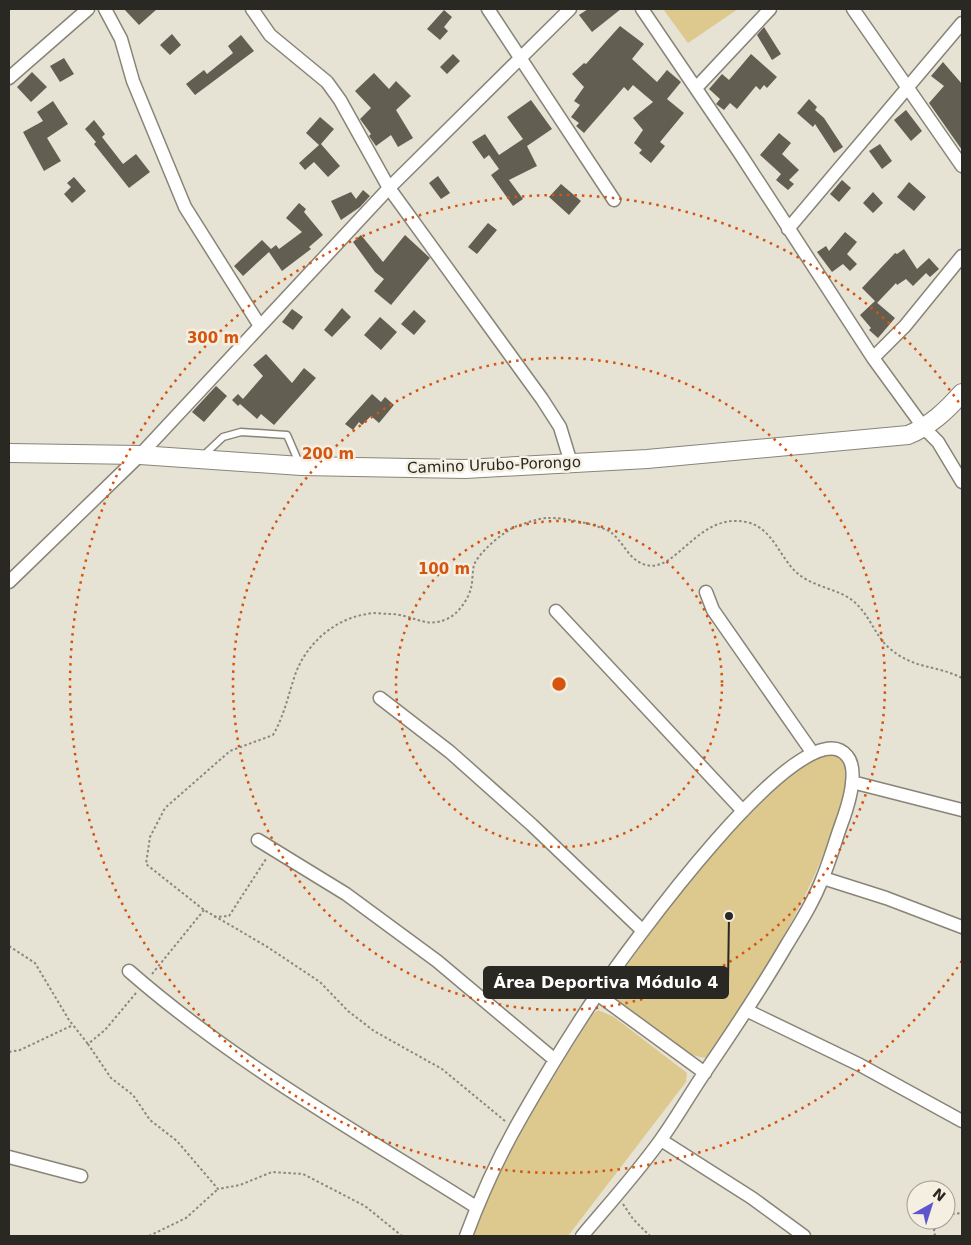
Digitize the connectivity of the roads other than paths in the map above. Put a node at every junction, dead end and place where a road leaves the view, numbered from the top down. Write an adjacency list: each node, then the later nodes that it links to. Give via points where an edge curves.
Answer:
1 (88, 9): 11 (street)
2 (105, 9): 19 (street, via 121,39 133,81 186,207)
3 (252, 9): 15 (street, via 270,35 327,82)
4 (488, 9): 10 (street)
5 (570, 9): 10 (street)
6 (642, 9): 12 (street)
7 (770, 9): 12 (street)
8 (852, 9): 13 (street)
9 (962, 23): 13 (street)
10 (521, 57): 15 (street); 16 (street)
11 (9, 78)
12 (696, 88): 17 (street)
13 (908, 88): 14 (street); 17 (street)
14 (962, 166)
15 (390, 188): 19 (street); 26 (street, via 542,399 560,427)
16 (614, 200)
17 (788, 229): 20 (street)
18 (962, 256): 20 (street)
19 (260, 326): 24 (street)
20 (873, 358): 22 (street)
21 (962, 393): 22 (main road, Camino Urubo-Porongo)
22 (924, 428): 26 (main road, Camino Urubo-Porongo, via 888,439); 28 (street, via 938,442)
23 (9, 453): 24 (main road, Camino Urubo-Porongo)
24 (140, 455): 25 (main road, Camino Urubo-Porongo); 29 (street)
25 (200, 459): 27 (main road, Camino Urubo-Porongo); 27 (lane, via 223,437 241,432 287,435)
26 (571, 463): 27 (main road, Camino Urubo-Porongo, via 465,469)
27 (301, 466)
28 (962, 482)
29 (9, 582)
30 (706, 592): 33 (street, via 714,610)
31 (556, 612): 36 (street)
32 (380, 698): 40 (street, via 450,752 532,824)
33 (812, 752): 34 (street, via 827,748 847,754 852,767); 36 (street, via 774,781)
34 (852, 782): 35 (street); 38 (street, via 847,808)
35 (962, 810)
36 (743, 811): 40 (street)
37 (258, 840): 44 (street, via 346,894 437,961)
38 (823, 878): 39 (street); 43 (street)
39 (962, 927)
40 (643, 930): 42 (street)
41 (129, 971): 50 (street, via 274,1079)
42 (597, 994): 44 (street); 45 (street)
43 (748, 1011): 45 (street); 46 (street, via 860,1065)
44 (555, 1060): 50 (street, via 515,1128)
45 (705, 1073): 47 (street)
46 (962, 1121)
47 (661, 1140): 52 (street); 53 (street, via 752,1198)
48 (9, 1157): 49 (street)
49 (81, 1176)
50 (476, 1207): 51 (street)
51 (466, 1236)
52 (582, 1236)
53 (804, 1236)

